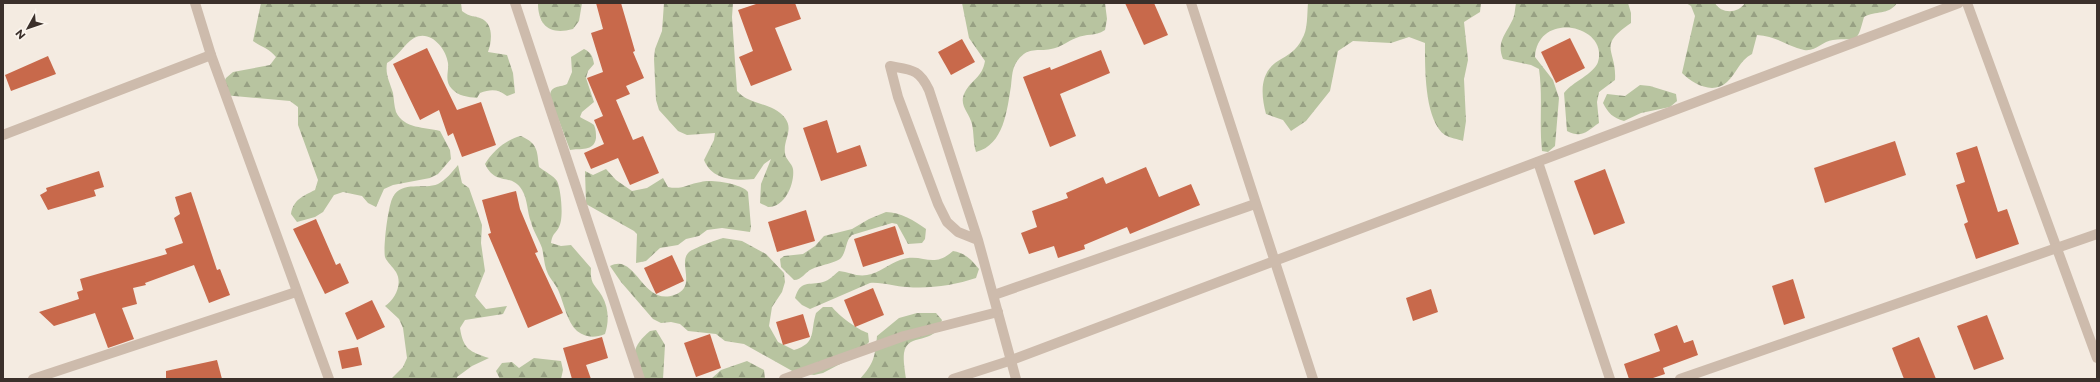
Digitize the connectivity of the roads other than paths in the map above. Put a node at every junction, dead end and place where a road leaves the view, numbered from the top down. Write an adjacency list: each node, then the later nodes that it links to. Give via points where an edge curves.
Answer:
1 (195, 3): 6 (street)
2 (515, 3): 21 (street)
3 (1191, 3): 9 (street)
4 (1959, 3): 8 (street)
5 (1967, 3): 12 (street)
6 (211, 55): 7 (street); 14 (street)
7 (3, 135)
8 (1538, 162): 13 (street); 26 (street)
9 (1255, 204): 13 (street); 15 (street)
10 (2097, 234): 12 (street)
11 (978, 240): 11 (street, via 923,77 913,70 890,66 898,97 947,222 958,232); 15 (street)
12 (2057, 249): 17 (street); 27 (street)
13 (1274, 260): 18 (street); 25 (street)
14 (296, 292): 19 (street); 20 (street)
15 (994, 295): 16 (street)
16 (998, 312): 18 (street); 22 (street, via 904,336)
17 (2097, 358)
18 (1009, 360): 23 (street); 24 (street)
19 (33, 379)
20 (329, 379)
21 (640, 379)
22 (784, 379)
23 (953, 379)
24 (1016, 379)
25 (1313, 379)
26 (1610, 379)
27 (1680, 379)

